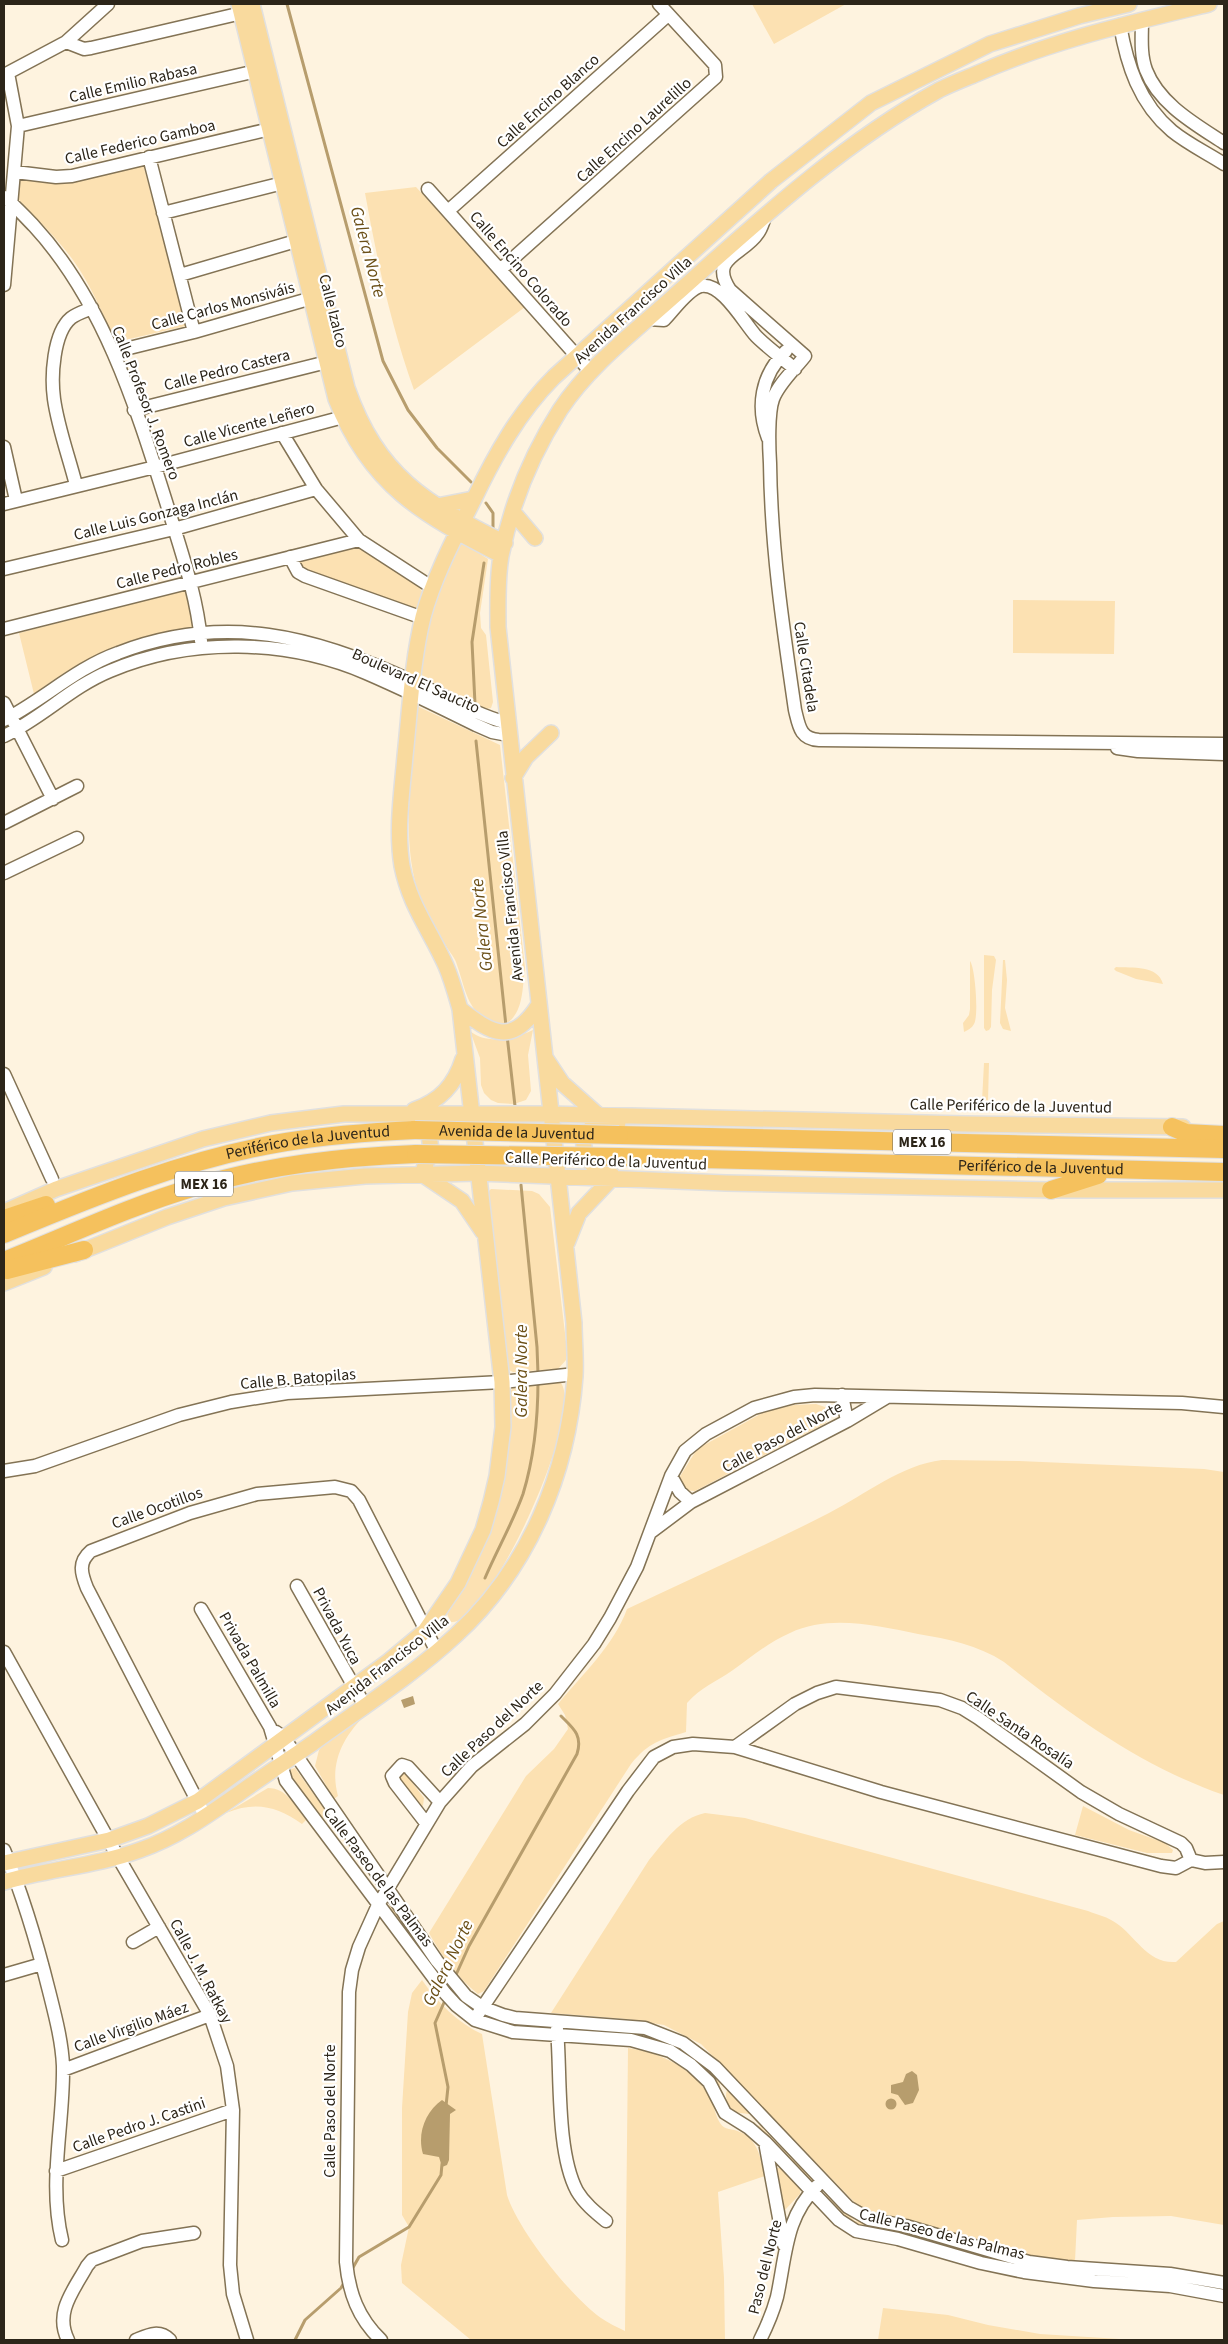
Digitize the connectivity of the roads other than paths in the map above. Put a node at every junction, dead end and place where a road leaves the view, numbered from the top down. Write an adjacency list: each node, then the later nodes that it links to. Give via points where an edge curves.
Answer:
1 (108, 4): 10 (street)
2 (659, 4): 7 (street, Calle Encino Laurelillo)
3 (1123, 4): 9 (main road); 37 (main road, Avenida Francisco Villa, via 990,44 870,103 771,181)
4 (1140, 4): 8 (main road)
5 (1210, 4): 8 (main road, Avenida Francisco Villa)
6 (244, 7): 10 (street, via 91,48); 11 (main road, Calle Izalco); 42 (main road, Calle Izalco, via 347,388)
7 (668, 15): 22 (street, Calle Encino Blanco); 26 (street, Calle Encino Laurelillo, via 715,65 717,73 714,80)
8 (1142, 20): 9 (main road, Avenida Francisco Villa); 15 (street, via 1142,52 1153,85 1170,105)
9 (1120, 25): 17 (street, via 1126,54 1146,103 1174,132); 24 (main road, Avenida Francisco Villa, via 1012,58 940,90 874,131)
10 (66, 42): 12 (street)
11 (256, 71): 13 (street, Calle Emilio Rabasa); 14 (main road, Calle Izalco)
12 (6, 74): 13 (street)
13 (18, 126): 18 (street)
14 (270, 129): 16 (street, Calle Federico Gamboa); 19 (main road, Calle Izalco)
15 (1224, 142)
16 (149, 157): 18 (street, Calle Federico Gamboa, via 72,176); 23 (street)
17 (1224, 164)
18 (16, 172): 21 (street)
19 (283, 183): 23 (street); 25 (main road, Calle Izalco)
20 (428, 189): 22 (street, Calle Encino Colorado)
21 (8, 200): 28 (street); 30 (street, Calle Profesor J. Romero, via 47,240)
22 (448, 211): 26 (street, Calle Encino Colorado)
23 (163, 213): 27 (street)
24 (766, 215): 31 (main road, Avenida Francisco Villa); 34 (street, via 758,233 729,257 723,270 723,280)
25 (296, 241): 27 (street); 29 (main road, Calle Izalco)
26 (500, 270): 37 (street, Calle Encino Colorado)
27 (180, 275): 33 (street)
28 (4, 285)
29 (312, 298): 33 (street, Calle Carlos Monsiváis); 38 (main road, Calle Izalco)
30 (92, 308): 35 (street, Calle Profesor J. Romero); 47 (street, via 72,317 64,325 57,344 54,370 54,399)
31 (648, 319): 32 (street, via 664,320 700,286 708,286 728,300); 40 (main road, Avenida Francisco Villa)
32 (749, 326): 34 (street); 36 (street)
33 (194, 332): 35 (street, Calle Carlos Monsiváis)
34 (787, 341): 36 (street); 39 (street, via 805,356)
35 (113, 352): 41 (street, Calle Profesor J. Romero)
36 (780, 356): 39 (street); 44 (street, via 763,387 762,423)
37 (576, 357): 40 (street, Calle Encino Colorado); 49 (main road, Avenida Francisco Villa, via 538,392 522,412)
38 (327, 362): 41 (street, Calle Pedro Castera); 42 (main road, Calle Izalco)
39 (794, 369): 44 (street, via 773,399)
40 (590, 371): 52 (main road, Avenida Francisco Villa, via 560,410 534,457)
41 (134, 410): 46 (street, Calle Profesor J. Romero)
42 (350, 415): 43 (street, Calle Vicente Leñero); 51 (main road, Calle Izalco, via 384,461); 53 (main road, Calle Izalco, via 371,465 392,488 413,505)
43 (282, 433): 46 (street, Calle Vicente Leñero); 48 (street)
44 (769, 440): 73 (street, Calle Citadela, via 775,572 795,710 805,737 819,740)
45 (4, 447): 50 (street)
46 (155, 467): 47 (street, Calle Vicente Leñero); 54 (street, Calle Profesor J. Romero)
47 (76, 485): 50 (street, Calle Vicente Leñero)
48 (316, 489): 54 (street, Calle Luis Gonzaga Inclán); 56 (street)
49 (473, 500): 51 (main road); 53 (main road, Avenida Francisco Villa)
50 (10, 502)
51 (437, 506): 53 (main road, Calle Izalco)
52 (513, 512): 55 (main road); 57 (main road, Avenida Francisco Villa)
53 (459, 527): 57 (main road, Calle Izalco); 61 (main road, Avenida Francisco Villa)
54 (174, 529): 59 (street, Calle Luis Gonzaga Inclán); 60 (street, Calle Profesor J. Romero)
55 (535, 538)
56 (359, 540): 58 (street, Calle Pedro Robles); 61 (street)
57 (503, 549): 69 (main road, Avenida Francisco Villa, via 498,627)
58 (290, 557): 60 (street, Calle Pedro Robles); 62 (street, via 298,572 305,576)
59 (4, 570)
60 (190, 583): 63 (street, Calle Pedro Robles); 64 (street, Calle Profesor J. Romero)
61 (433, 588): 62 (main road, Avenida Francisco Villa)
62 (423, 618): 66 (main road, Avenida Francisco Villa)
63 (4, 629)
64 (200, 633): 65 (street, Calle Profesor J. Romero); 66 (street, Boulevard El Saucito, via 275,634 305,640 346,653); 68 (street, Boulevard El Saucito, via 149,642 116,653 77,673)
65 (202, 648): 66 (street, Boulevard El Saucito, via 244,646 279,649 322,658); 70 (street, Boulevard El Saucito, via 151,656 112,670 79,687)
66 (412, 688): 69 (street, Boulevard El Saucito, via 475,712); 83 (main road, Avenida Francisco Villa, via 401,800 402,865 416,910 445,965)
67 (4, 703): 68 (street)
68 (7, 719): 70 (street)
69 (508, 729): 76 (main road, Avenida Francisco Villa)
70 (17, 730): 72 (street, Boulevard El Saucito); 78 (street)
71 (551, 733): 76 (main road, via 530,753)
72 (4, 736)
73 (1085, 744): 74 (street, Calle Citadela); 75 (street, Calle Citadela, via 1138,752)
74 (1224, 744)
75 (1224, 754)
76 (513, 778): 82 (main road, Avenida Francisco Villa)
77 (77, 786): 78 (street)
78 (53, 799): 79 (street)
79 (4, 823)
80 (77, 838): 81 (street)
81 (4, 873)
82 (538, 1006): 83 (main road, via 524,1025 506,1031 487,1029); 84 (main road, Avenida Francisco Villa)
83 (460, 1009): 85 (main road, Avenida Francisco Villa)
84 (544, 1054): 90 (main road, Avenida Francisco Villa); 91 (main road, via 562,1083)
85 (464, 1055): 87 (main road, via 454,1082 441,1097); 89 (main road, Avenida Francisco Villa)
86 (4, 1074): 106 (street)
87 (406, 1113): 88 (main road, Calle Periférico de la Juventud); 116 (main road, Calle Periférico de la Juventud, via 344,1114 232,1132 142,1158)
88 (424, 1113): 89 (main road, Calle Periférico de la Juventud); 108 (main road, via 429,1124 431,1150)
89 (471, 1113): 90 (main road, Calle Periférico de la Juventud); 107 (main road, Avenida Francisco Villa)
90 (550, 1114): 91 (main road, Calle Periférico de la Juventud); 109 (main road, Avenida Francisco Villa)
91 (596, 1114): 92 (main road, Calle Periférico de la Juventud)
92 (679, 1117): 93 (main road, Calle Periférico de la Juventud); 111 (main road, via 663,1125 602,1123 588,1131 585,1139 586,1156 598,1171 610,1175 660,1177)
93 (1172, 1127): 94 (main road, Calle Periférico de la Juventud); 97 (highway, via 1186,1132)
94 (1224, 1128)
95 (415, 1130): 96 (highway, Avenida de la Juventud / MEX 16, bridge); 115 (highway, Periférico de la Juventud / MEX 16, via 286,1142 210,1159)
96 (619, 1135): 99 (highway, Periférico de la Juventud / MEX 16)
97 (1224, 1135)
98 (1224, 1144): 99 (highway, via 1096,1139)
99 (1070, 1145): 100 (highway, Periférico de la Juventud / MEX 16)
100 (1224, 1149)
101 (416, 1154): 102 (highway, Avenida de la Juventud / MEX 16, bridge); 122 (highway, Periférico de la Juventud / MEX 16, via 322,1160 226,1178 132,1209)
102 (619, 1157): 103 (highway, Periférico de la Juventud / MEX 16)
103 (1113, 1171): 104 (highway, Periférico de la Juventud / MEX 16); 113 (highway)
104 (1174, 1171): 105 (highway, Periférico de la Juventud / MEX 16); 112 (highway)
105 (1224, 1172)
106 (49, 1173)
107 (478, 1173): 108 (main road, Calle Periférico de la Juventud); 109 (main road, Calle Periférico de la Juventud); 119 (main road, Avenida Francisco Villa)
108 (422, 1174): 119 (main road, via 462,1201); 121 (main road, Calle Periférico de la Juventud, via 342,1178 253,1191 199,1206)
109 (557, 1177): 110 (main road, Calle Periférico de la Juventud); 120 (main road, Avenida Francisco Villa)
110 (612, 1178): 111 (main road, Calle Periférico de la Juventud); 120 (main road, via 579,1213)
111 (669, 1181): 113 (main road, Calle Periférico de la Juventud)
112 (1224, 1181)
113 (1051, 1190): 114 (main road, Calle Periférico de la Juventud)
114 (1224, 1190)
115 (96, 1195): 117 (highway, via 47,1205); 118 (highway, Periférico de la Juventud / MEX 16)
116 (4, 1212)
117 (4, 1219)
118 (4, 1234)
119 (486, 1235): 126 (main road, Avenida Francisco Villa)
120 (565, 1247): 125 (main road, Avenida Francisco Villa, via 574,1323)
121 (84, 1250): 123 (highway); 124 (main road, Calle Periférico de la Juventud)
122 (4, 1261)
123 (4, 1270)
124 (4, 1283)
125 (575, 1374): 126 (street, Calle B. Batopilas); 139 (main road, Avenida Francisco Villa, via 561,1462 532,1534 489,1600)
126 (502, 1382): 131 (street, Calle B. Batopilas, via 287,1393 231,1402 179,1415 35,1466); 137 (main road, Avenida Francisco Villa, via 503,1426 492,1502 483,1530 458,1583)
127 (842, 1395): 128 (street); 130 (street); 132 (street, via 794,1397 754,1408 692,1444)
128 (887, 1398): 129 (street); 130 (street, Calle Paso del Norte)
129 (1224, 1407)
130 (847, 1421): 133 (street, Calle Paso del Norte)
131 (4, 1471)
132 (671, 1476): 133 (street, via 680,1492); 134 (street)
133 (691, 1502): 134 (street, Calle Paso del Norte)
134 (651, 1532): 147 (street, Calle Paso del Norte, via 623,1595 575,1669 525,1724 472,1766)
135 (298, 1586): 140 (street, Privada Yuca)
136 (201, 1609): 142 (street, Privada Palmilla)
137 (425, 1631): 139 (street, Calle Ocotillos); 140 (main road, Avenida Francisco Villa); 146 (street, Calle Ocotillos, via 359,1500 345,1489 309,1488 220,1502 91,1551 82,1562 81,1570 87,1588)
138 (4, 1652): 150 (street, Calle J. M. Ratkay)
139 (437, 1652): 141 (main road, Avenida Francisco Villa)
140 (352, 1687): 141 (street, Privada Yuca); 142 (main road, Avenida Francisco Villa)
141 (365, 1706): 144 (main road, Avenida Francisco Villa)
142 (278, 1741): 144 (street, Calle Paseo de las Palmas); 145 (street, Calle Paseo de las Palmas); 146 (main road, Avenida Francisco Villa)
143 (734, 1747): 153 (street, via 881,1792 1160,1866 1176,1868); 153 (street, Calle Santa Rosalía, via 795,1704 836,1687 940,1700 978,1718 1081,1792 1181,1843); 162 (street, via 693,1744 674,1747 654,1757)
144 (296, 1755): 145 (main road, Avenida Francisco Villa); 156 (street, Calle Paseo de las Palmas)
145 (281, 1766): 148 (main road, Avenida Francisco Villa); 157 (street, Calle Paseo de las Palmas, via 286,1781)
146 (198, 1801): 148 (street, Calle Ocotillos); 150 (main road, Avenida Francisco Villa, via 148,1826)
147 (440, 1802): 149 (street, Calle Paso del Norte); 149 (street, via 408,1767 402,1765 394,1772 392,1776 396,1783)
148 (206, 1818): 151 (main road, Avenida Francisco Villa, via 171,1837)
149 (426, 1823): 156 (street, Calle Paso del Norte)
150 (109, 1840): 151 (street, Calle J. M. Ratkay); 152 (main road, Avenida Francisco Villa)
151 (118, 1857): 155 (main road, Avenida Francisco Villa); 158 (street, Calle J. M. Ratkay)
152 (5, 1858): 155 (street)
153 (1191, 1860): 154 (street)
154 (1224, 1862)
155 (10, 1880): 160 (street)
156 (387, 1890): 157 (street, Calle Paso del Norte); 162 (street, Calle Paseo de las Palmas, via 456,1986)
157 (378, 1905): 164 (street, Calle Paseo de las Palmas, via 445,1993); 183 (street, Calle Paso del Norte, via 359,1947 349,1992 346,2238 348,2283 352,2296 364,2320)
158 (159, 1927): 159 (street); 163 (street, Calle J. M. Ratkay)
159 (133, 1942)
160 (42, 1964): 161 (street); 167 (street, via 56,2020)
161 (4, 1975)
162 (482, 2008): 164 (street); 165 (street, Calle Paseo de las Palmas, via 515,2018)
163 (210, 2015): 167 (street, Calle Virgilio Máez); 168 (street, Calle J. M. Ratkay, via 227,2066)
164 (476, 2020): 166 (street, Calle Paseo de las Palmas, via 513,2032)
165 (556, 2021): 166 (street); 171 (street, Calle Paseo de las Palmas, via 645,2028 683,2043 715,2067)
166 (557, 2035): 169 (street, Calle Paseo de las Palmas, via 631,2040 670,2051 709,2082 725,2113 750,2128); 173 (street, via 562,2118 570,2175 586,2203)
167 (63, 2070): 170 (street)
168 (233, 2110): 170 (street, Calle Pedro J. Castini); 182 (street, Calle J. M. Ratkay, via 230,2265 233,2294)
169 (765, 2142): 172 (street, Calle Paseo de las Palmas); 176 (street)
170 (56, 2171): 175 (street, via 56,2215)
171 (823, 2180): 172 (street, Paso del Norte); 177 (street, Calle Paseo de las Palmas, via 861,2216 1029,2262 1170,2274)
172 (812, 2191): 176 (street, Paso del Norte, via 793,2220); 178 (street, Calle Paseo de las Palmas, via 844,2224 865,2234 898,2239 1024,2272 1170,2286)
173 (606, 2221)
174 (194, 2233): 179 (street, via 142,2241 92,2260 64,2310 62,2324)
175 (62, 2240)
176 (784, 2250): 184 (street, Paso del Norte, via 777,2296)
177 (1224, 2283)
178 (1224, 2296)
179 (68, 2340)
180 (136, 2340): 181 (street, via 153,2333)
181 (170, 2340)
182 (247, 2340)
183 (381, 2340)
184 (760, 2340)

